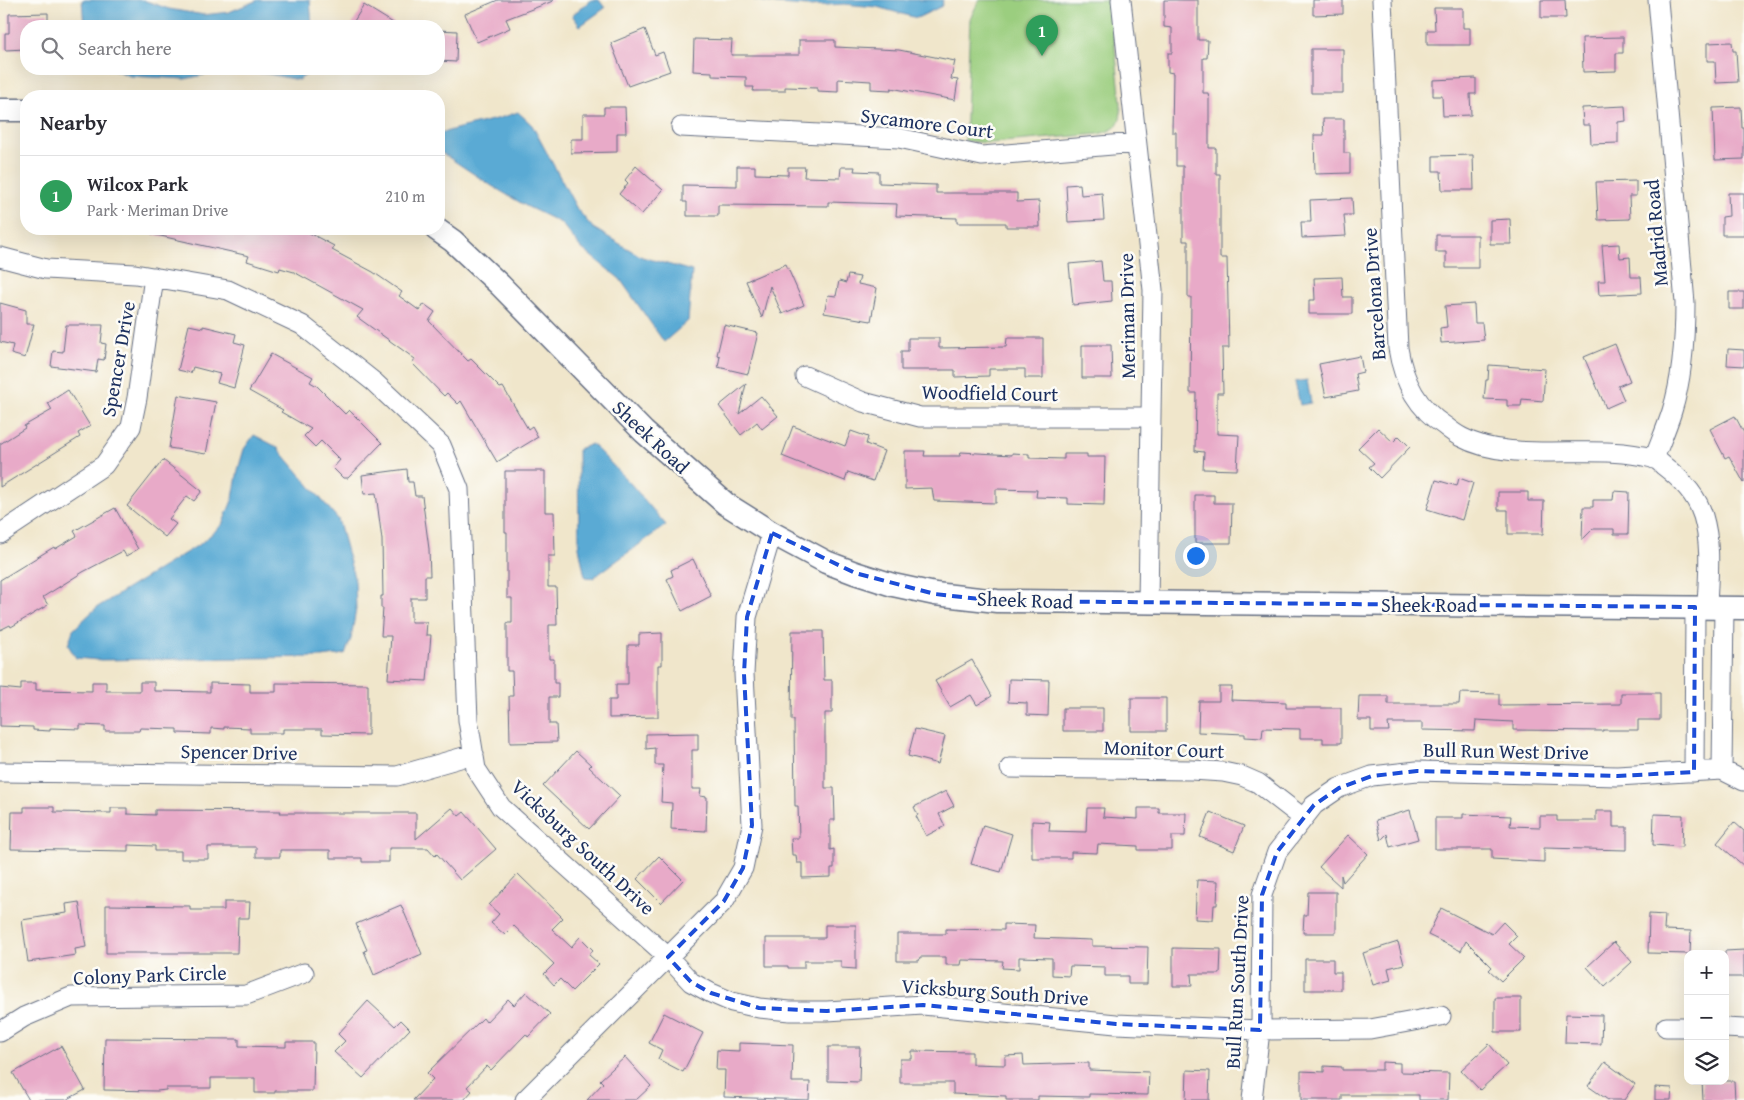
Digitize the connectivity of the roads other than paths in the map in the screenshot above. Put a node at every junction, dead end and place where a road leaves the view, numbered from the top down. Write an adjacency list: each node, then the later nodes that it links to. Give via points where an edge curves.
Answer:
1 (1121, 0): 7 (street, Meriman Drive)
2 (1382, 0): 13 (street, Barcelona Drive, via 1398,348 1401,368 1409,387 1437,422 1461,438 1485,446 1518,451 1592,451)
3 (1658, 0): 13 (street, Madrid Road, via 1685,303 1685,337 1672,410)
4 (0, 110): 5 (street)
5 (20, 110)
6 (681, 127): 7 (street, Sycamore Court, via 899,138 982,156)
7 (1136, 143): 12 (street, Meriman Drive, via 1152,290)
8 (444, 235): 14 (street, Sheek Road, via 500,285 644,432 726,504)
9 (0, 257): 10 (street, Vicksburg South Drive, via 46,269)
10 (154, 278): 15 (street, Spencer Drive, via 131,427 104,465); 18 (street, Vicksburg South Drive, via 228,290 302,325 374,382 441,445 459,489 468,720)
11 (805, 376): 12 (street, Woodfield Court, via 863,402 920,417)
12 (1151, 416): 16 (street, Meriman Drive)
13 (1654, 458): 17 (street, Barcelona Drive, via 1679,478 1695,498 1703,515)
14 (772, 533): 16 (street, Sheek Road, via 855,574 935,594 997,601); 25 (street, via 747,617 744,674 752,825 744,868 724,901)
15 (0, 534)
16 (1148, 602): 17 (street, Sheek Road)
17 (1717, 607): 20 (street); 22 (street)
18 (474, 754): 21 (street, Spencer Drive, via 397,776); 25 (street, Vicksburg South Drive, via 476,769 501,807)
19 (1010, 768): 24 (street, Monitor Court, via 1223,772 1258,783)
20 (1722, 770): 22 (street, Bull Run West Drive); 23 (street)
21 (0, 772)
22 (1694, 772): 24 (street, Bull Run West Drive, via 1617,776 1417,771 1372,776 1339,788 1314,805)
23 (1744, 781)
24 (1303, 818): 32 (street, Bull Run South Drive, via 1277,852 1262,895)
25 (668, 957): 32 (street, Vicksburg South Drive, via 691,982 732,1002 759,1008 827,1011 923,1005 1116,1024); 34 (street)
26 (304, 972): 33 (street, Colony Park Circle, via 246,995 71,997 24,1017)
27 (1441, 1016): 32 (street, Vicksburg South Drive, via 1370,1029)
28 (1666, 1027): 29 (street)
29 (1684, 1027)
30 (1729, 1028): 31 (street)
31 (1744, 1029)
32 (1260, 1030): 35 (street, Bull Run South Drive)
33 (0, 1032)
34 (525, 1100)
35 (1252, 1100)

